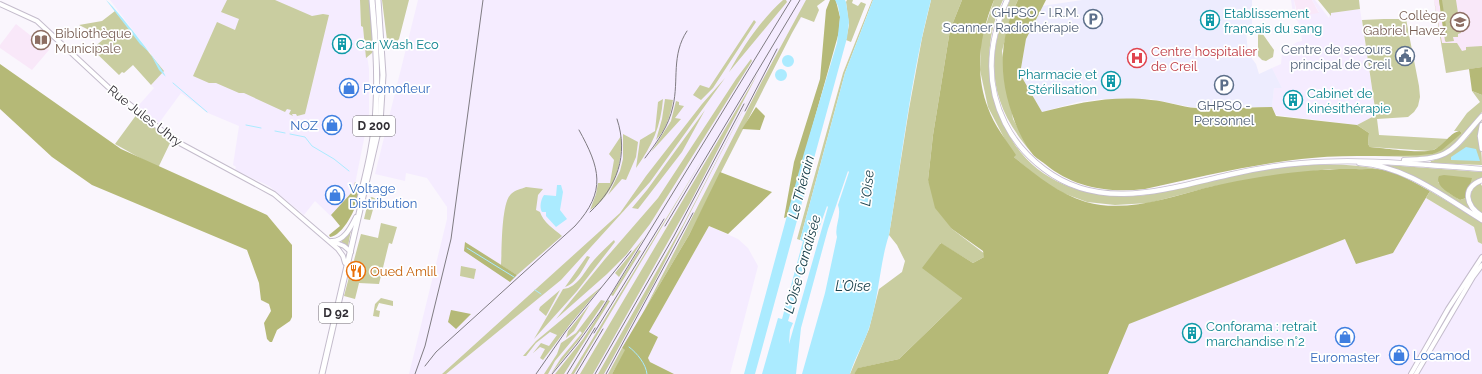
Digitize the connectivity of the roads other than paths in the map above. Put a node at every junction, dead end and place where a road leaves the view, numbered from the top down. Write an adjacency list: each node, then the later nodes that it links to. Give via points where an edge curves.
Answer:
1 (372, 0): 12 (main road, D 200, via 377,65 376,105)
2 (378, 0): 12 (main road, D 200, via 382,99 378,134)
3 (1007, 0): 8 (main road, via 997,26 992,52 992,78 997,105 1010,132 1025,153 1045,170 1065,182 1098,193 1135,194 1264,168)
4 (0, 4): 16 (street, Rue Jules Uhry, via 37,21 106,85 174,140 272,192)
5 (1482, 116): 9 (main road, via 1458,144 1440,157 1424,160)
6 (1482, 125): 7 (main road)
7 (1482, 149)
8 (1340, 161): 9 (main road); 15 (main road, via 1400,172)
9 (1375, 161): 10 (main road)
10 (1482, 170)
11 (1482, 180): 13 (main road, via 1472,186 1468,196 1472,209)
12 (365, 186): 14 (main road, D 200); 19 (main road, D 200)
13 (1482, 216)
14 (356, 217): 17 (street, via 351,228 340,239); 19 (main road, D 200)
15 (1482, 220)
16 (323, 236): 17 (street, Rue Jules Uhry); 18 (street, Rue Jules Uhry)
17 (331, 242): 19 (street, Rue Jules Uhry)
18 (338, 250): 19 (street); 21 (street, Rue Jules Uhry)
19 (349, 251): 21 (main road, D 200); 24 (main road, D 92)
20 (1482, 257): 25 (street, via 1448,309)
21 (345, 263): 23 (main road, D 92)
22 (1482, 265): 26 (street)
23 (319, 374)
24 (322, 374)
25 (1411, 374)
26 (1416, 374)

